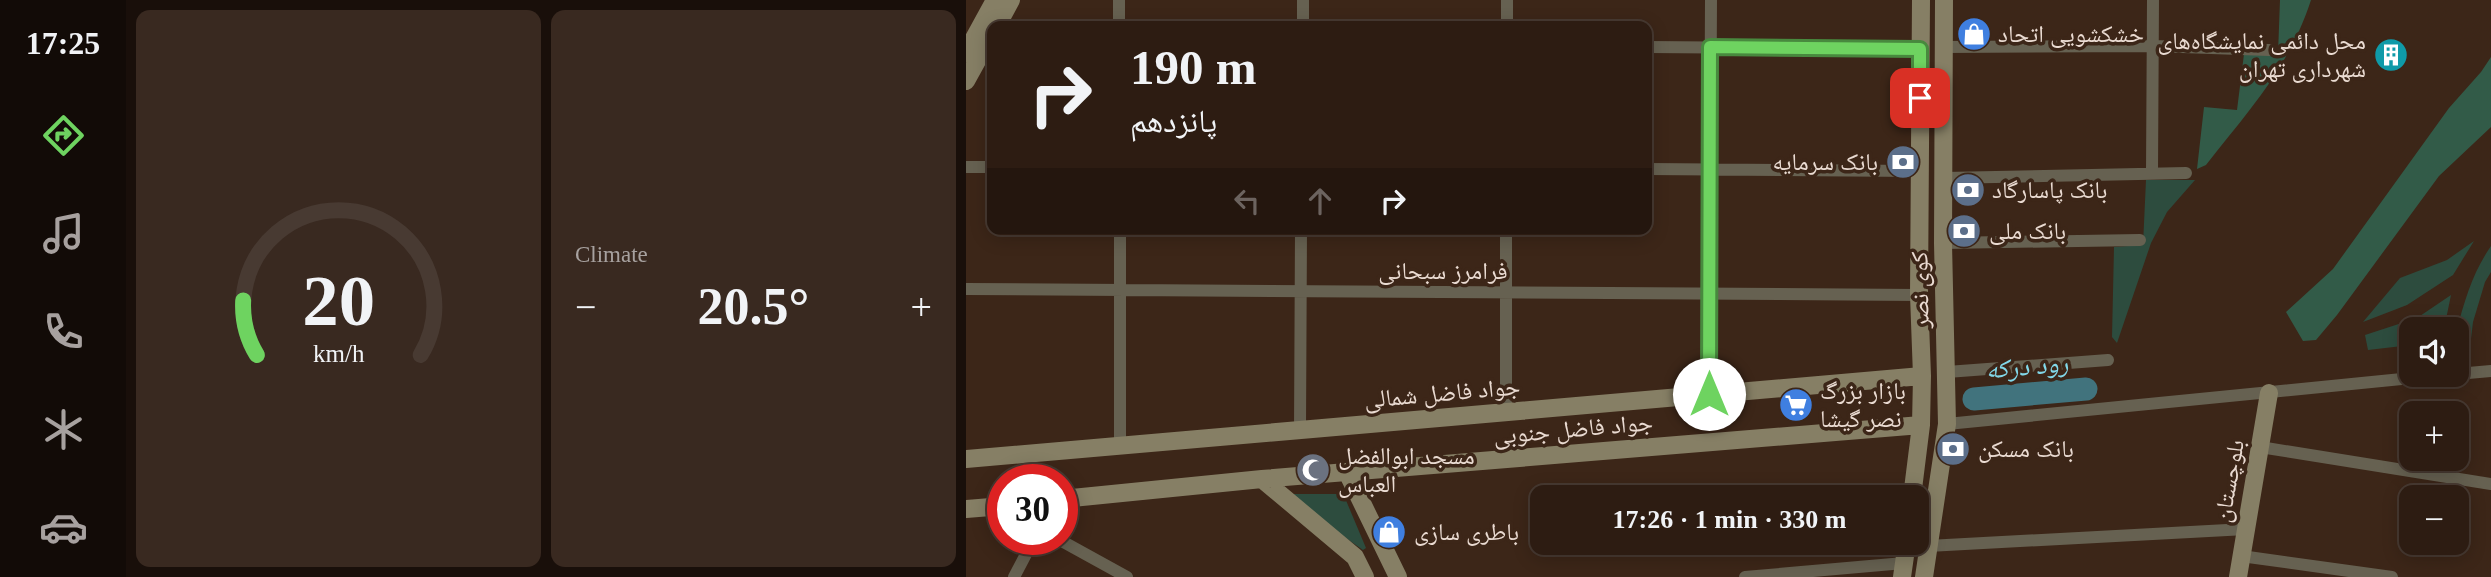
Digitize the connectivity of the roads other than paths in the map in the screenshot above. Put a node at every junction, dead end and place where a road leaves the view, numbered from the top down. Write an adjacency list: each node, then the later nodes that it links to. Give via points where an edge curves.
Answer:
1 (995, 0): 10 (street)
2 (1011, 0): 11 (street)
3 (1119, 0): 12 (street)
4 (1303, 0): 13 (street)
5 (1507, 0): 14 (street)
6 (1711, 0): 18 (street)
7 (1921, 0): 20 (street, کوی نصر)
8 (1944, 0): 19 (street, کوی نصر)
9 (2153, 0): 16 (street)
10 (990, 21)
11 (997, 21)
12 (1119, 21)
13 (1303, 21)
14 (1507, 21)
15 (985, 39): 22 (street)
16 (2153, 46): 19 (street); 21 (street); 28 (street)
17 (1652, 47): 18 (street)
18 (1710, 47): 20 (street); 26 (street)
19 (1944, 47): 30 (street, کوی نصر)
20 (1920, 49): 27 (street, کوی نصر)
21 (2269, 50)
22 (966, 81)
23 (966, 167): 24 (street)
24 (987, 167)
25 (1652, 169): 26 (street)
26 (1710, 169): 27 (street); 40 (street)
27 (1920, 171): 41 (street, کوی نصر)
28 (2152, 172): 29 (street); 30 (street)
29 (2186, 173)
30 (1944, 178): 35 (street, کوی نصر)
31 (1120, 235): 37 (street)
32 (1301, 235): 38 (street)
33 (1506, 235): 39 (street)
34 (2140, 240): 35 (street)
35 (1944, 243): 44 (street, کوی نصر)
36 (966, 289): 37 (street, فرامرز سبحانی)
37 (1120, 290): 38 (street, فرامرز سبحانی); 54 (street)
38 (1301, 291): 39 (street, فرامرز سبحانی); 53 (street)
39 (1506, 292): 40 (street, فرامرز سبحانی); 50 (street)
40 (1709, 294): 41 (street, فرامرز سبحانی); 49 (street)
41 (1919, 295): 46 (street, کوی نصر)
42 (2108, 360): 44 (street)
43 (2491, 371): 45 (street)
44 (1947, 372): 51 (street, کوی نصر)
45 (2469, 373)
46 (1922, 376): 49 (street, جواد فاضل شمالی); 52 (street, کوی نصر)
47 (2399, 380): 48 (street)
48 (2269, 393): 51 (street); 55 (street, بلوچستان)
49 (1709, 394): 50 (street, جواد فاضل شمالی)
50 (1506, 412): 53 (street, جواد فاضل شمالی)
51 (1947, 424): 65 (street, کوی نصر)
52 (1921, 425): 57 (street, جواد فاضل جنوبی); 60 (street, کوی نصر)
53 (1300, 430): 54 (street, جواد فاضل شمالی)
54 (1121, 446): 56 (street, جواد فاضل شمالی)
55 (2260, 447): 59 (street); 64 (street, بلوچستان)
56 (966, 459)
57 (1348, 471): 58 (street, جواد فاضل جنوبی); 67 (street)
58 (1262, 479): 61 (street, جواد فاضل جنوبی); 72 (street)
59 (2491, 484)
60 (1914, 485)
61 (1078, 497)
62 (987, 507): 63 (street)
63 (966, 509)
64 (2246, 529): 66 (street); 71 (street, بلوچستان)
65 (1929, 540)
66 (1929, 546)
67 (1383, 547): 72 (street); 77 (street)
68 (1078, 550): 75 (street)
69 (1026, 555): 74 (street)
70 (1927, 555): 79 (street, کوی نصر)
71 (2241, 556): 80 (street, بلوچستان); 81 (street)
72 (1355, 557): 76 (street)
73 (1903, 570): 78 (street)
74 (1014, 577)
75 (1127, 577)
76 (1365, 577)
77 (1398, 577)
78 (1745, 577)
79 (1924, 577)
80 (2238, 577)
81 (2392, 577)

